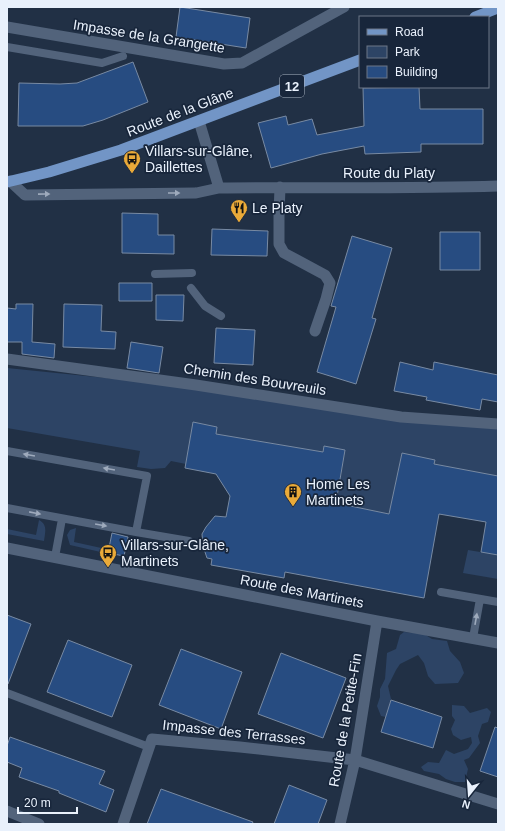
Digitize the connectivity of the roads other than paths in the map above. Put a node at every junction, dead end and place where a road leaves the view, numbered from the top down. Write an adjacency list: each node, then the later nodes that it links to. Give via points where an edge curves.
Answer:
1 (344, 7): 4 (street, Impasse de la Grangette, via 242,63 224,64)
2 (498, 8): 3 (main road)
3 (478, 16)
4 (7, 27)
5 (7, 47): 6 (lane, via 102,63)
6 (123, 56)
7 (359, 60): 8 (main road, Route de la Glâne / 12)
8 (199, 121): 9 (main road, Route de la Glâne / 12, via 121,150); 12 (street)
9 (8, 182): 12 (street, Route du Platy, one-way to 12, via 25,195 196,193)
10 (498, 186): 11 (street, Route du Platy)
11 (280, 187): 12 (street, Route du Platy); 17 (street, via 279,244 284,253 325,275 330,283)
12 (219, 188)
13 (192, 273): 14 (lane)
14 (154, 274)
15 (191, 288): 16 (lane, via 205,306)
16 (221, 316)
17 (315, 331)
18 (7, 359): 19 (street, Chemin des Bouvreuils, via 196,384 401,417)
19 (498, 424)
20 (7, 451): 23 (lane, one-way to 20, via 146,476)
21 (7, 508): 22 (lane, one-way to 22)
22 (62, 519): 23 (lane, one-way to 23); 26 (lane)
23 (136, 532): 24 (lane)
24 (189, 541)
25 (7, 548): 26 (street, Route des Martinets)
26 (55, 557): 30 (street, Route des Martinets)
27 (441, 592): 28 (lane)
28 (480, 599): 29 (lane); 31 (lane, one-way to 28)
29 (498, 602)
30 (377, 621): 31 (street, Route des Martinets); 35 (street, Route de la Petite-Fin)
31 (473, 638): 32 (street, Route des Martinets)
32 (498, 643)
33 (7, 692): 34 (lane)
34 (150, 747): 35 (street, Impasse des Terrasses, via 152,739); 39 (street, Impasse des Terrasses)
35 (355, 760): 36 (street); 40 (street, Route de la Petite-Fin)
36 (498, 804)
37 (7, 811): 38 (street)
38 (39, 824)
39 (123, 824)
40 (340, 824)

